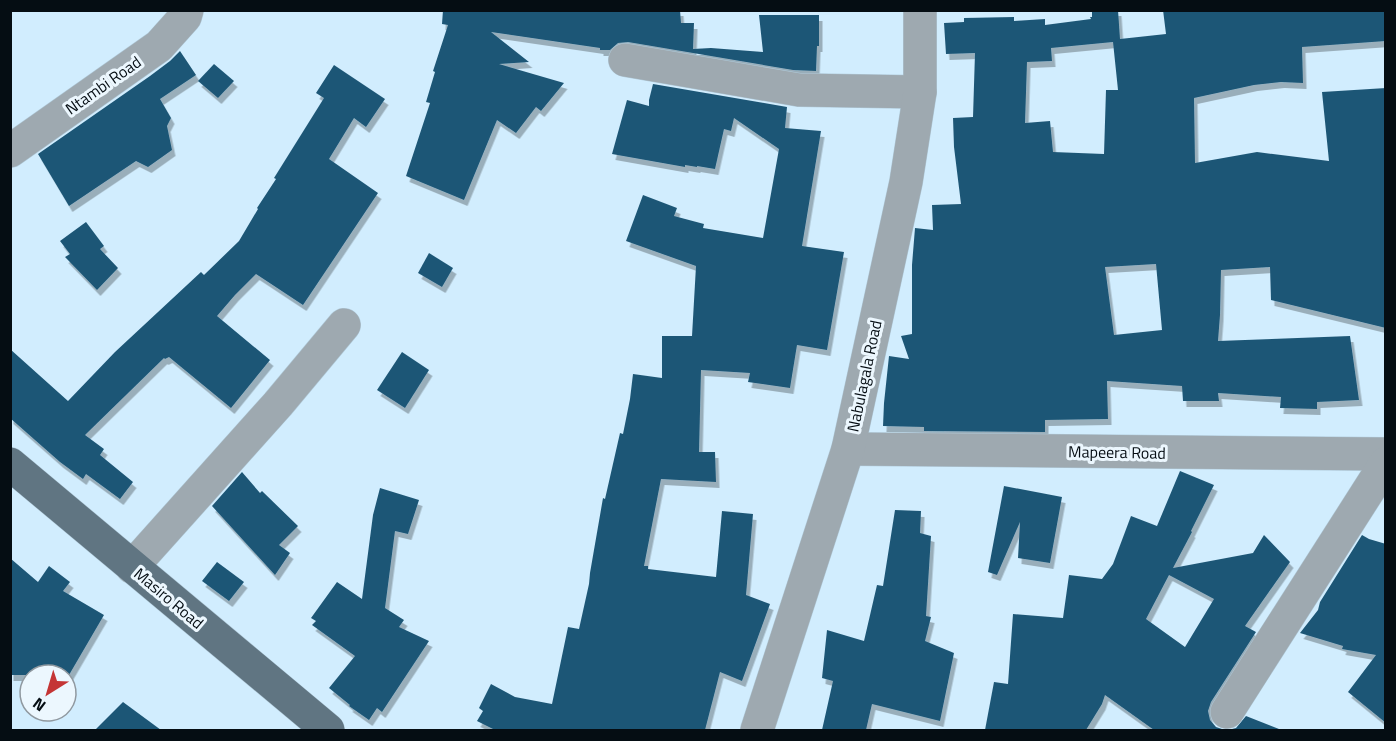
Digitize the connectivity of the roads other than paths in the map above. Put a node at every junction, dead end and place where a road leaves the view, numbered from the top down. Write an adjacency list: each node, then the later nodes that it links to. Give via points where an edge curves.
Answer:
1 (187, 10): 5 (street, Ntambi Road, via 159,46)
2 (920, 10): 4 (street, Nabulagala Road)
3 (626, 60): 4 (street, via 799,90)
4 (920, 92): 7 (street, Nabulagala Road, via 906,182)
5 (10, 151)
6 (344, 325): 11 (street)
7 (848, 449): 8 (street, Mapeera Road); 14 (street, Nabulagala Road)
8 (1386, 454)
9 (1386, 463): 12 (street)
10 (10, 464): 11 (main road, Masiro Road)
11 (132, 567): 13 (main road, Masiro Road)
12 (1227, 712)
13 (328, 730)
14 (757, 730)

